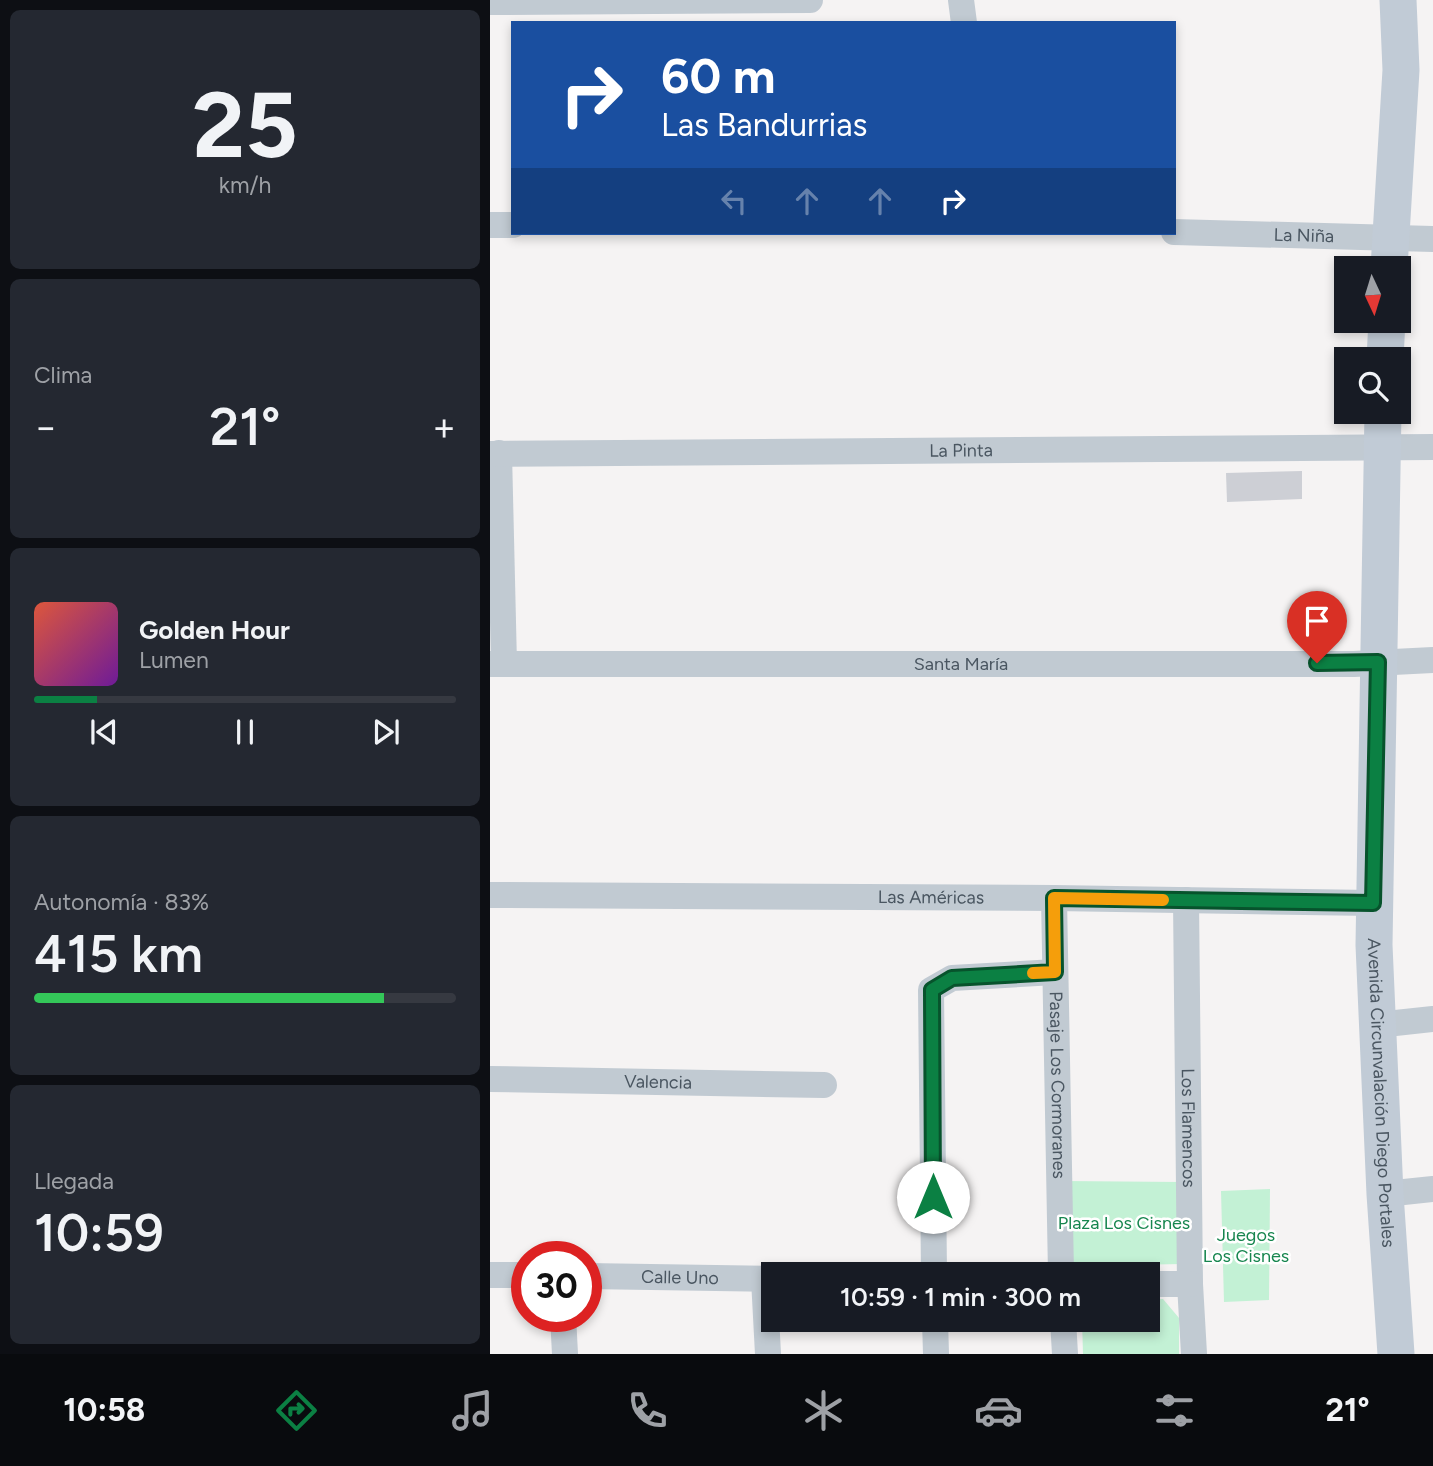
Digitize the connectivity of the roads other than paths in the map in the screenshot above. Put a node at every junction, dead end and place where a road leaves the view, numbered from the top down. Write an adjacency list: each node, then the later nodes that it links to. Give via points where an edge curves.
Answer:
1 (810, 0): 4 (street)
2 (961, 0): 7 (street)
3 (1398, 0): 12 (street, via 1401,70)
4 (721, 1): 5 (street); 6 (street)
5 (490, 2)
6 (722, 21)
7 (964, 21)
8 (490, 225): 9 (street)
9 (511, 225)
10 (1176, 232): 12 (street, La Niña)
11 (1433, 239): 12 (street, La Niña)
12 (1389, 253)
13 (1383, 429): 14 (street, La Pinta); 15 (street, La Pinta); 17 (street, Avenida Circunvalación Diego Portales)
14 (1433, 447)
15 (495, 454): 18 (street)
16 (1433, 660): 17 (street, Santa María)
17 (1378, 662): 18 (street, Santa María); 22 (street, Avenida Circunvalación Diego Portales)
18 (497, 664)
19 (490, 895): 20 (street, Las Américas)
20 (1054, 898): 21 (street, Las Américas); 23 (street, Pasaje Los Cormoranes)
21 (1186, 900): 22 (street, Las Américas); 37 (street, Los Flamencos)
22 (1373, 903): 25 (street, Avenida Circunvalación Diego Portales)
23 (1055, 972): 30 (street, via 952,978 932,990); 31 (street, Pasaje Los Cormoranes)
24 (1433, 1018): 25 (street)
25 (1377, 1025): 29 (street, Avenida Circunvalación Diego Portales)
26 (490, 1079): 27 (street, Valencia)
27 (824, 1085)
28 (1433, 1189): 29 (street)
29 (1385, 1194): 47 (street, Avenida Circunvalación Diego Portales)
30 (934, 1262)
31 (1062, 1262)
32 (490, 1275): 33 (street)
33 (511, 1275)
34 (602, 1276): 35 (street, Calle Uno)
35 (761, 1279)
36 (1160, 1284): 37 (street)
37 (1190, 1284): 46 (street, Los Flamencos)
38 (564, 1332): 42 (street)
39 (768, 1332): 43 (street)
40 (935, 1332): 44 (street)
41 (1064, 1332): 45 (street)
42 (565, 1354)
43 (768, 1354)
44 (936, 1354)
45 (1065, 1354)
46 (1194, 1354)
47 (1396, 1354)

